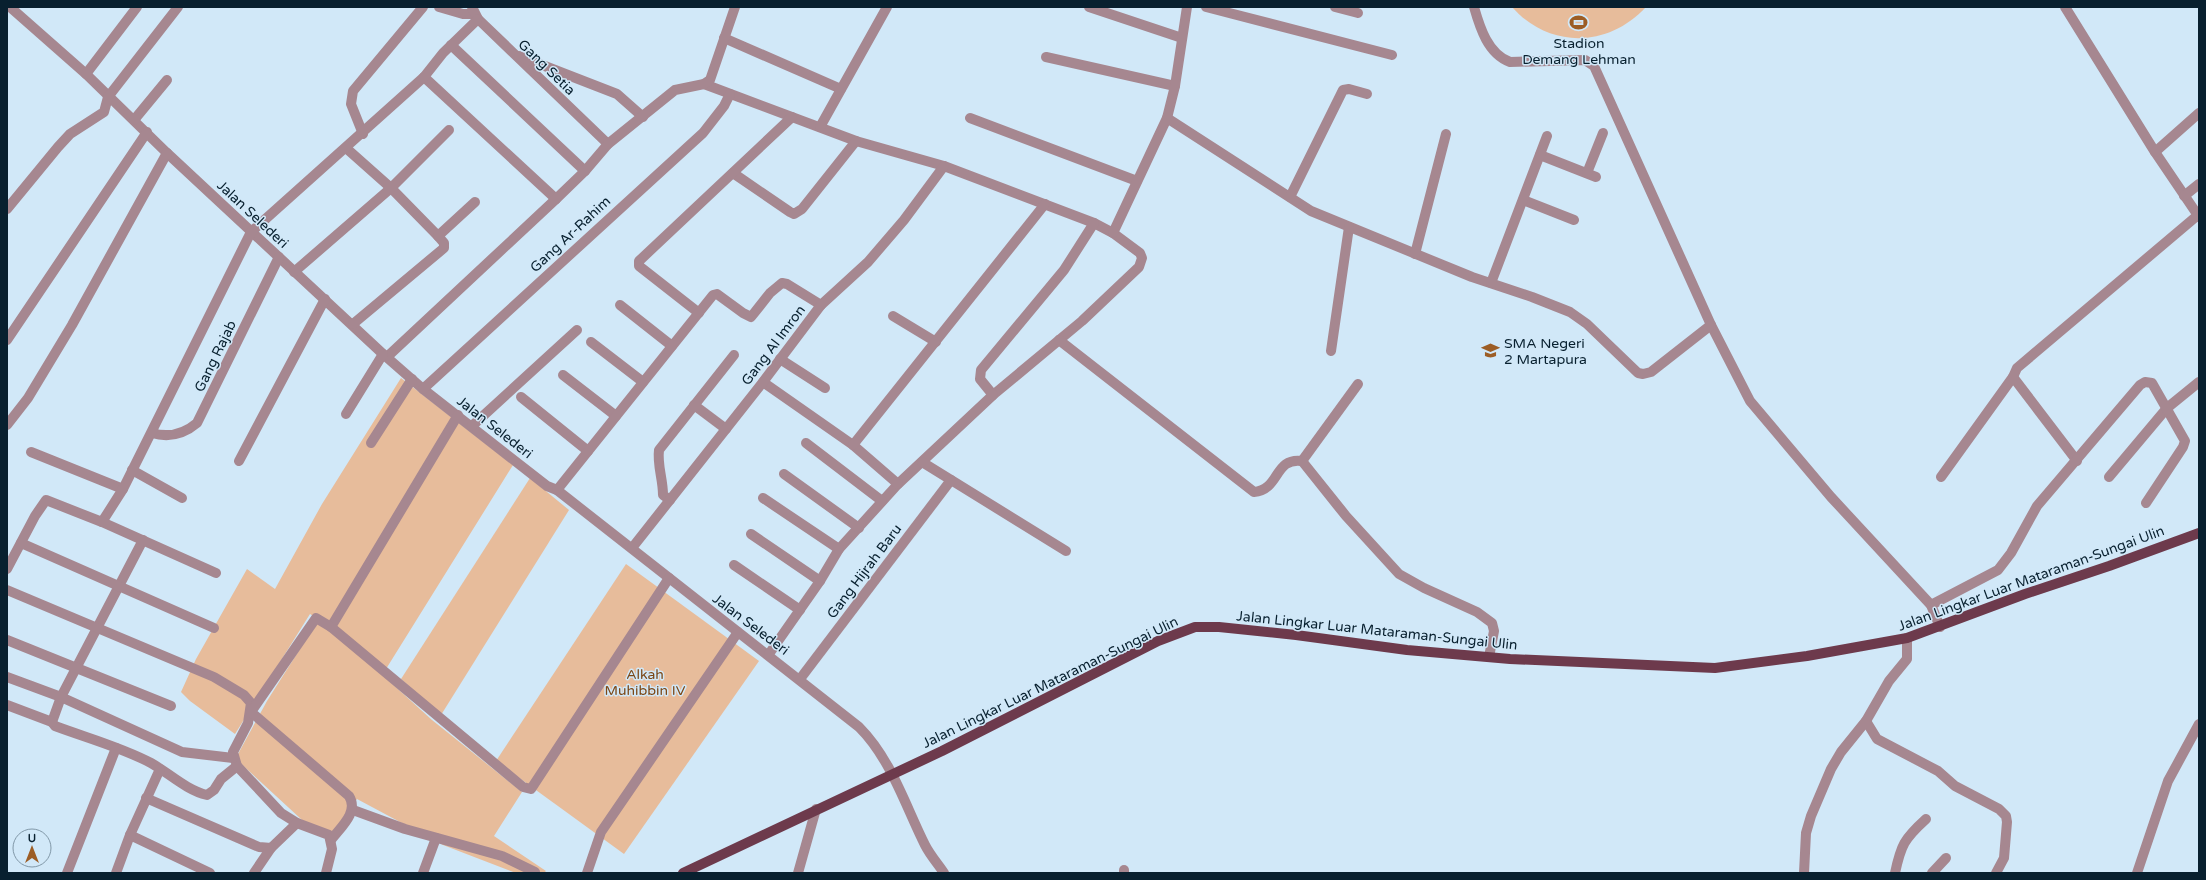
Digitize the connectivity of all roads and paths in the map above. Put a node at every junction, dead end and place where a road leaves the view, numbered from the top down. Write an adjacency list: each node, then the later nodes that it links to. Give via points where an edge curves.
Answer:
1 (10, 7): 22 (street, Jalan Selederi)
2 (137, 7): 22 (street)
3 (178, 7): 30 (street)
4 (423, 7): 41 (street, via 353,91 351,104)
5 (440, 7): 14 (street, via 463,14)
6 (734, 7): 16 (street)
7 (886, 7): 27 (street)
8 (1089, 7): 17 (street)
9 (1187, 7): 17 (street)
10 (1206, 7): 20 (street)
11 (1334, 7): 15 (street)
12 (1474, 7): 80 (street, via 1491,50 1502,59 1510,62 1585,60 1594,66)
13 (2065, 7): 47 (street)
14 (474, 13): 18 (street); 19 (street, Gang Setia)
15 (1358, 13)
16 (724, 38): 25 (street, via 710,80); 27 (street)
17 (1182, 38): 26 (street)
18 (451, 45): 23 (street); 51 (street)
19 (513, 54): 32 (street, via 617,94); 45 (street, Gang Setia)
20 (1392, 55)
21 (1046, 57): 26 (street)
22 (86, 74): 30 (street, Jalan Selederi)
23 (424, 77): 41 (street); 58 (street)
24 (167, 80): 36 (street)
25 (704, 84): 28 (street); 32 (street, via 675,90)
26 (1175, 86): 35 (street)
27 (841, 89): 37 (street)
28 (730, 94): 33 (street); 99 (street, Gang Ar-Rahim, via 703,133)
29 (1367, 94): 57 (street, via 1343,90)
30 (108, 97): 36 (street, Jalan Selederi); 62 (street, via 104,112 70,134)
31 (2199, 113): 47 (street)
32 (643, 117): 45 (street)
33 (792, 117): 37 (street); 52 (street)
34 (970, 118): 53 (street)
35 (1167, 118): 53 (street); 57 (street)
36 (134, 120): 39 (street, Jalan Selederi)
37 (820, 126): 44 (street)
38 (449, 130): 55 (street)
39 (147, 132): 48 (street, Jalan Selederi); 82 (street)
40 (1603, 133): 49 (street, via 1592,175)
41 (363, 134): 46 (street)
42 (1446, 134): 70 (street)
43 (1548, 136): 49 (street)
44 (856, 141): 50 (street); 52 (street, via 802,210 794,214)
45 (608, 144): 51 (street)
46 (346, 148): 55 (street); 67 (street)
47 (2155, 152): 56 (street)
48 (167, 153): 67 (street, Jalan Selederi); 107 (street, via 68,332 28,398)
49 (1540, 155): 59 (street)
50 (944, 166): 61 (street); 76 (street, Gang Al Imron, via 904,220 868,262)
51 (585, 171): 58 (street)
52 (733, 173): 77 (street, via 638,262 639,266)
53 (1137, 181): 68 (street)
54 (2199, 184): 56 (street)
55 (391, 188): 69 (street); 72 (street)
56 (2184, 196): 63 (street)
57 (1290, 197): 66 (street, via 1311,211)
58 (556, 199): 89 (street)
59 (1523, 200): 64 (street); 73 (street)
60 (475, 202): 69 (street)
61 (1045, 204): 65 (street); 85 (street)
62 (7, 209)
63 (2198, 216): 92 (street, via 2016,368)
64 (1574, 220)
65 (1094, 223): 68 (street); 100 (street, via 1064,270 981,370 980,379)
66 (1350, 227): 70 (street); 87 (street)
67 (251, 232): 71 (street, Jalan Selederi); 110 (street)
68 (1113, 232): 83 (street, via 1140,253 1142,258 1139,267)
69 (438, 236): 79 (street, via 444,243 444,248)
70 (1415, 254): 73 (street)
71 (279, 257): 72 (street, Jalan Selederi); 110 (street, Gang Rajab, via 197,423 188,431 173,435)
72 (294, 272): 74 (street, Jalan Selederi)
73 (1491, 283): 80 (street, via 1570,312 1587,324 1638,373 1643,374 1651,372)
74 (325, 299): 79 (street, Jalan Selederi); 117 (street)
75 (620, 305): 86 (street)
76 (821, 305): 77 (street, via 782,283 770,293 751,317 717,294 713,295); 90 (street, Gang Al Imron)
77 (699, 313): 86 (street)
78 (893, 316): 85 (street)
79 (353, 324): 89 (street, Jalan Selederi)
80 (1711, 325): 149 (street, via 1758,413)
81 (576, 330): 108 (street)
82 (8, 334)
83 (1059, 340): 100 (street); 116 (street, via 1254,492 1261,492 1270,487 1287,462)
84 (590, 342): 94 (street)
85 (936, 342): 113 (street)
86 (672, 346): 94 (street)
87 (1330, 351)
88 (734, 354): 102 (street)
89 (385, 355): 93 (street, Jalan Selederi); 104 (street)
90 (780, 359): 95 (street, Gang Al Imron); 98 (street)
91 (563, 375): 106 (street)
92 (2013, 377): 118 (street); 122 (street)
93 (412, 379): 99 (street, Jalan Selederi); 112 (street)
94 (643, 382): 106 (street)
95 (763, 382): 109 (street, Gang Al Imron); 113 (street)
96 (2199, 382): 103 (street)
97 (1358, 384): 116 (street)
98 (825, 388)
99 (423, 389): 105 (street, Jalan Selederi)
100 (993, 395): 119 (street)
101 (521, 396): 114 (street)
102 (694, 405): 109 (street); 130 (street, via 659,450 663,494)
103 (2167, 408): 118 (street, via 2152,383 2145,382); 123 (street); 132 (street, via 2185,441)
104 (346, 414)
105 (458, 416): 108 (street, Jalan Selederi); 151 (street)
106 (616, 416): 114 (street)
107 (7, 425)
108 (472, 426): 127 (street, Jalan Selederi, via 547,486)
109 (726, 429): 130 (street, Gang Al Imron)
110 (152, 433): 120 (street)
111 (806, 442): 131 (street)
112 (371, 444)
113 (853, 445): 125 (street)
114 (588, 451): 127 (street)
115 (31, 452): 126 (street)
116 (1302, 460): 159 (street, via 1346,516 1399,574 1477,612 1492,623 1494,630)
117 (239, 461)
118 (2077, 461): 149 (street, via 2037,506 2011,553 1998,570)
119 (922, 462): 124 (street); 125 (street)
120 (132, 470): 126 (street); 128 (street)
121 (784, 474): 134 (street)
122 (1941, 477)
123 (2109, 477)
124 (951, 480): 141 (street); 162 (street, Gang Hijrah Baru)
125 (898, 484): 131 (street)
126 (123, 489): 133 (street)
127 (556, 490): 139 (street, Jalan Selederi)
128 (182, 498)
129 (763, 498): 140 (street)
130 (670, 500): 139 (street, Gang Al Imron)
131 (882, 502): 134 (street)
132 (2146, 503)
133 (102, 522): 137 (street); 138 (street, via 46,500)
134 (859, 528): 140 (street)
135 (2199, 533): 152 (main road, Jalan Lingkar Luar Mataraman-Sungai Ulin, via 2025,594)
136 (751, 534): 146 (street)
137 (143, 540): 144 (street); 147 (street)
138 (21, 543): 143 (street); 147 (street)
139 (632, 548): 145 (street, Jalan Selederi)
140 (839, 550): 146 (street)
141 (1066, 551)
142 (734, 566): 150 (street)
143 (7, 569)
144 (216, 573)
145 (669, 578): 151 (street, via 531,789 524,788); 155 (street, Jalan Selederi)
146 (820, 581): 150 (street)
147 (119, 586): 153 (street); 154 (street)
148 (7, 590): 153 (street)
149 (1931, 605): 152 (street)
150 (800, 610): 158 (street)
151 (331, 627): 166 (street, via 316,618)
152 (1940, 627): 156 (main road, Jalan Lingkar Luar Mataraman-Sungai Ulin)
153 (97, 628): 160 (street); 166 (street, via 214,677 244,694 251,703)
154 (214, 628)
155 (738, 632): 158 (street, Jalan Selederi); 191 (street, via 601,832)
156 (1907, 638): 159 (main road, Jalan Lingkar Luar Mataraman-Sungai Ulin, via 1807,656 1715,668); 167 (street, via 1907,658 1889,681)
157 (7, 640): 160 (street)
158 (768, 654): 162 (street, Jalan Selederi)
159 (1489, 657): 173 (main road, Jalan Lingkar Luar Mataraman-Sungai Ulin, via 1407,650 1219,627 1196,627 1158,641)
160 (76, 668): 163 (street); 165 (street)
161 (7, 677): 163 (street)
162 (800, 679): 173 (street, Jalan Selederi, via 872,740)
163 (61, 697): 168 (street); 171 (street, via 182,752)
164 (7, 705): 168 (street)
165 (171, 706)
166 (251, 712): 171 (street, via 235,748); 176 (street, via 349,796)
167 (1866, 721): 195 (street, via 1841,752 1811,816 1806,833); 198 (street, via 1877,739 1938,771 1955,786 1999,809 2006,816 2004,858)
168 (52, 722): 170 (street, via 55,726)
169 (2199, 724): 199 (street, via 2168,781)
170 (116, 748): 172 (street); 185 (street)
171 (236, 762): 172 (street, via 207,795); 178 (street, via 281,813)
172 (160, 769): 174 (street)
173 (891, 774): 175 (main road, Jalan Lingkar Luar Mataraman-Sungai Ulin); 194 (street, Jalan Selederi, via 926,847)
174 (146, 798): 179 (street); 182 (street, via 259,847)
175 (816, 809): 192 (main road, Jalan Lingkar Luar Mataraman-Sungai Ulin); 193 (street)
176 (353, 810): 180 (street, via 405,830); 181 (street)
177 (1926, 819): 196 (street, via 1907,836)
178 (297, 823): 181 (street, via 330,834); 182 (street)
179 (130, 835): 186 (street); 187 (street)
180 (436, 838): 184 (street, via 502,856); 190 (street)
181 (331, 840): 189 (street, via 332,849)
182 (272, 848): 188 (street)
183 (1946, 858): 197 (street)
184 (535, 872)
185 (67, 873)
186 (116, 873)
187 (210, 873)
188 (254, 873)
189 (326, 873)
190 (423, 873)
191 (587, 873)
192 (683, 873)
193 (798, 873)
194 (944, 873)
195 (1804, 873)
196 (1895, 873)
197 (1932, 873)
198 (1996, 873)
199 (2137, 873)

